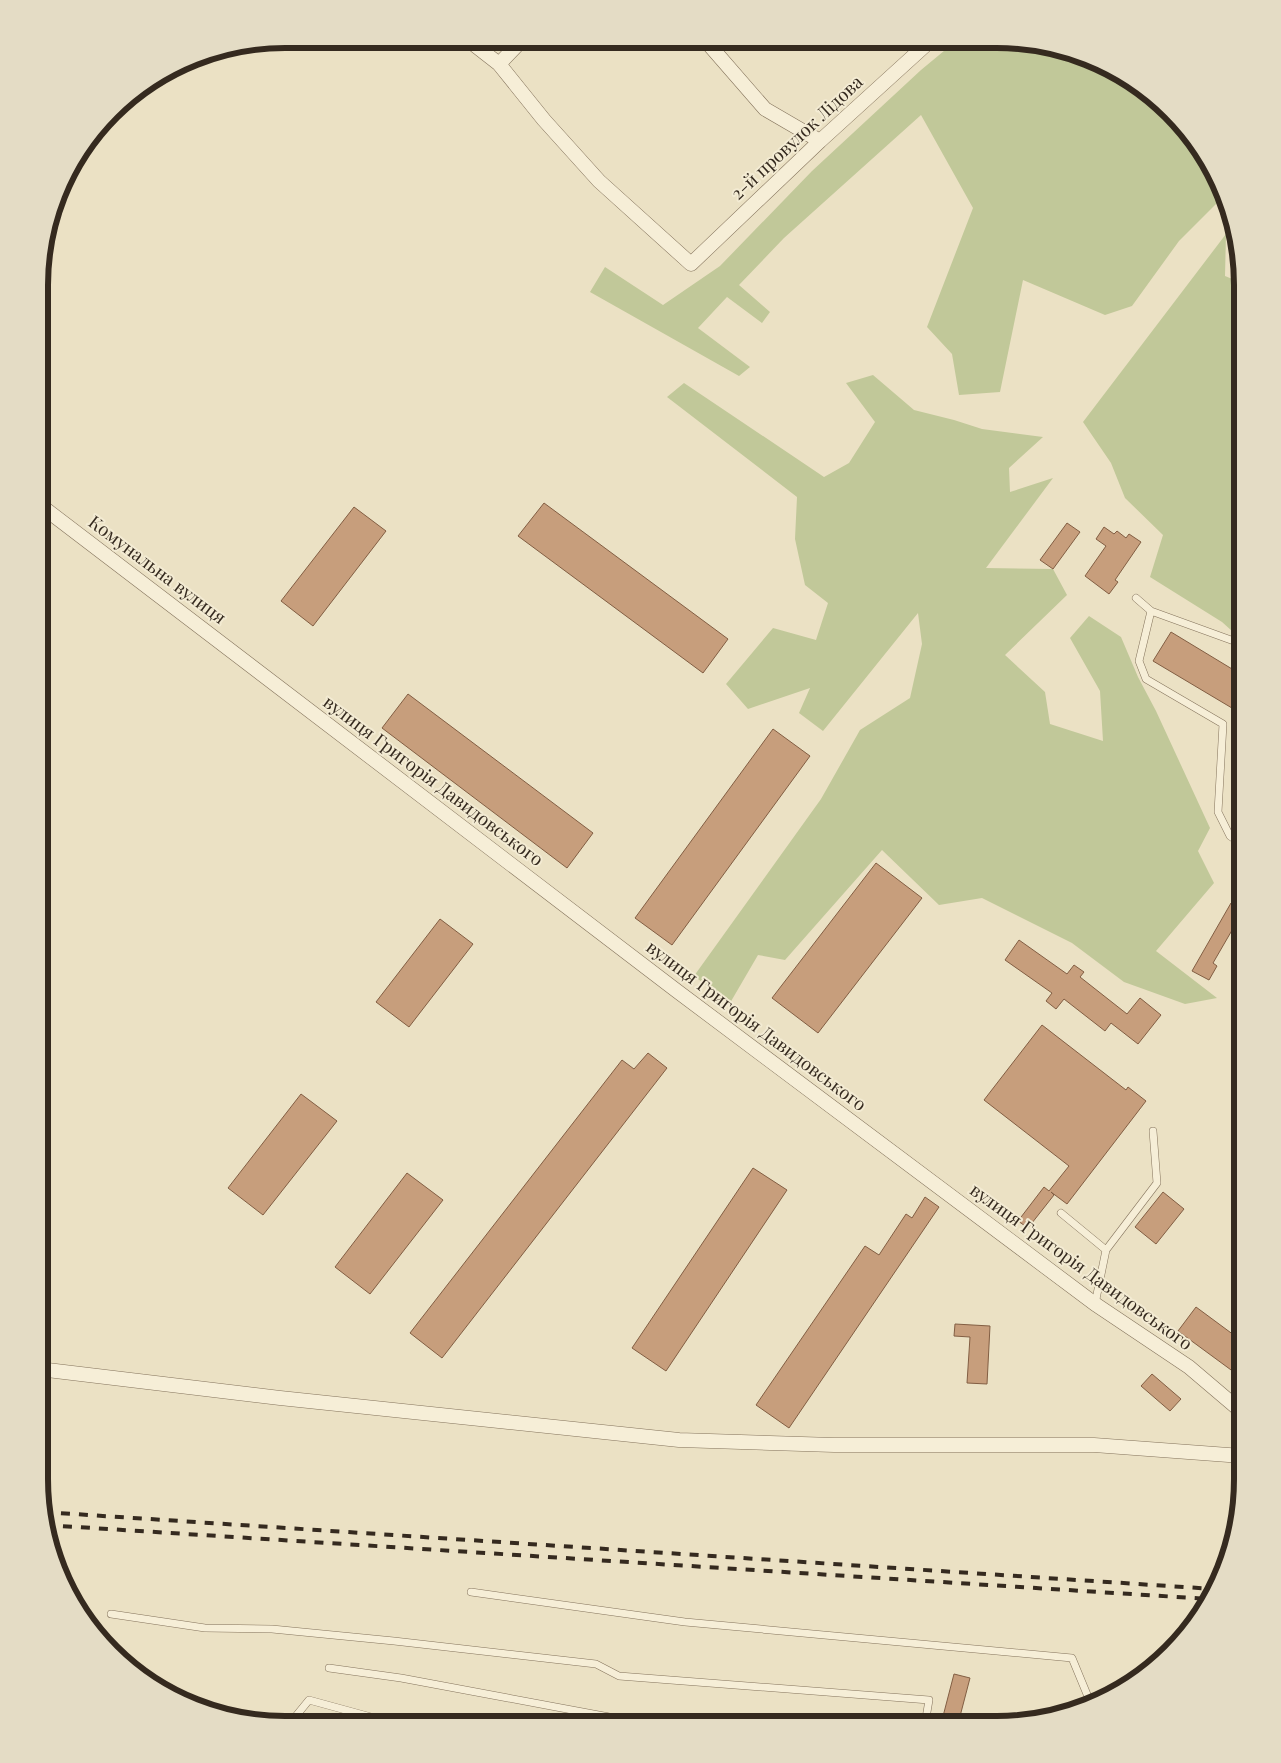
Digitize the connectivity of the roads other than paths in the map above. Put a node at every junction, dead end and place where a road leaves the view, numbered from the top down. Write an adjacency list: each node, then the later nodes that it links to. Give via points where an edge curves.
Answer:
1 (479, 48): 5 (street)
2 (515, 48): 5 (street)
3 (711, 48): 6 (street, via 765,108)
4 (922, 48): 6 (street, 2-й провулок Лідова)
5 (500, 64): 6 (street, 2-й провулок Лідова, via 544,120 600,181 691,264)
6 (820, 142)
7 (48, 511): 11 (street, Комунальна вулиця)
8 (1136, 598): 9 (lane)
9 (1151, 611): 10 (lane); 12 (lane, via 1139,661 1146,679 1223,724 1218,812)
10 (1234, 641)
11 (251, 665): 16 (street, вулиця Григорія Давидовського, via 677,991)
12 (1234, 839)
13 (1153, 1131): 15 (lane, via 1157,1183)
14 (1061, 1213): 15 (lane)
15 (1106, 1250): 16 (lane)
16 (1095, 1304): 18 (street, вулиця Григорія Давидовського, via 1188,1367)
17 (48, 1370): 19 (street, via 679,1440 834,1445 1094,1445)
18 (1234, 1405)
19 (1234, 1455)
20 (471, 1592): 23 (lane, via 685,1622 1072,1658)
21 (111, 1614): 27 (lane, via 205,1628 272,1629 596,1664 619,1676 929,1700)
22 (330, 1668): 26 (lane, via 401,1678)
23 (1087, 1697)
24 (296, 1716): 25 (lane, via 310,1700)
25 (368, 1716)
26 (593, 1716)
27 (926, 1716)

